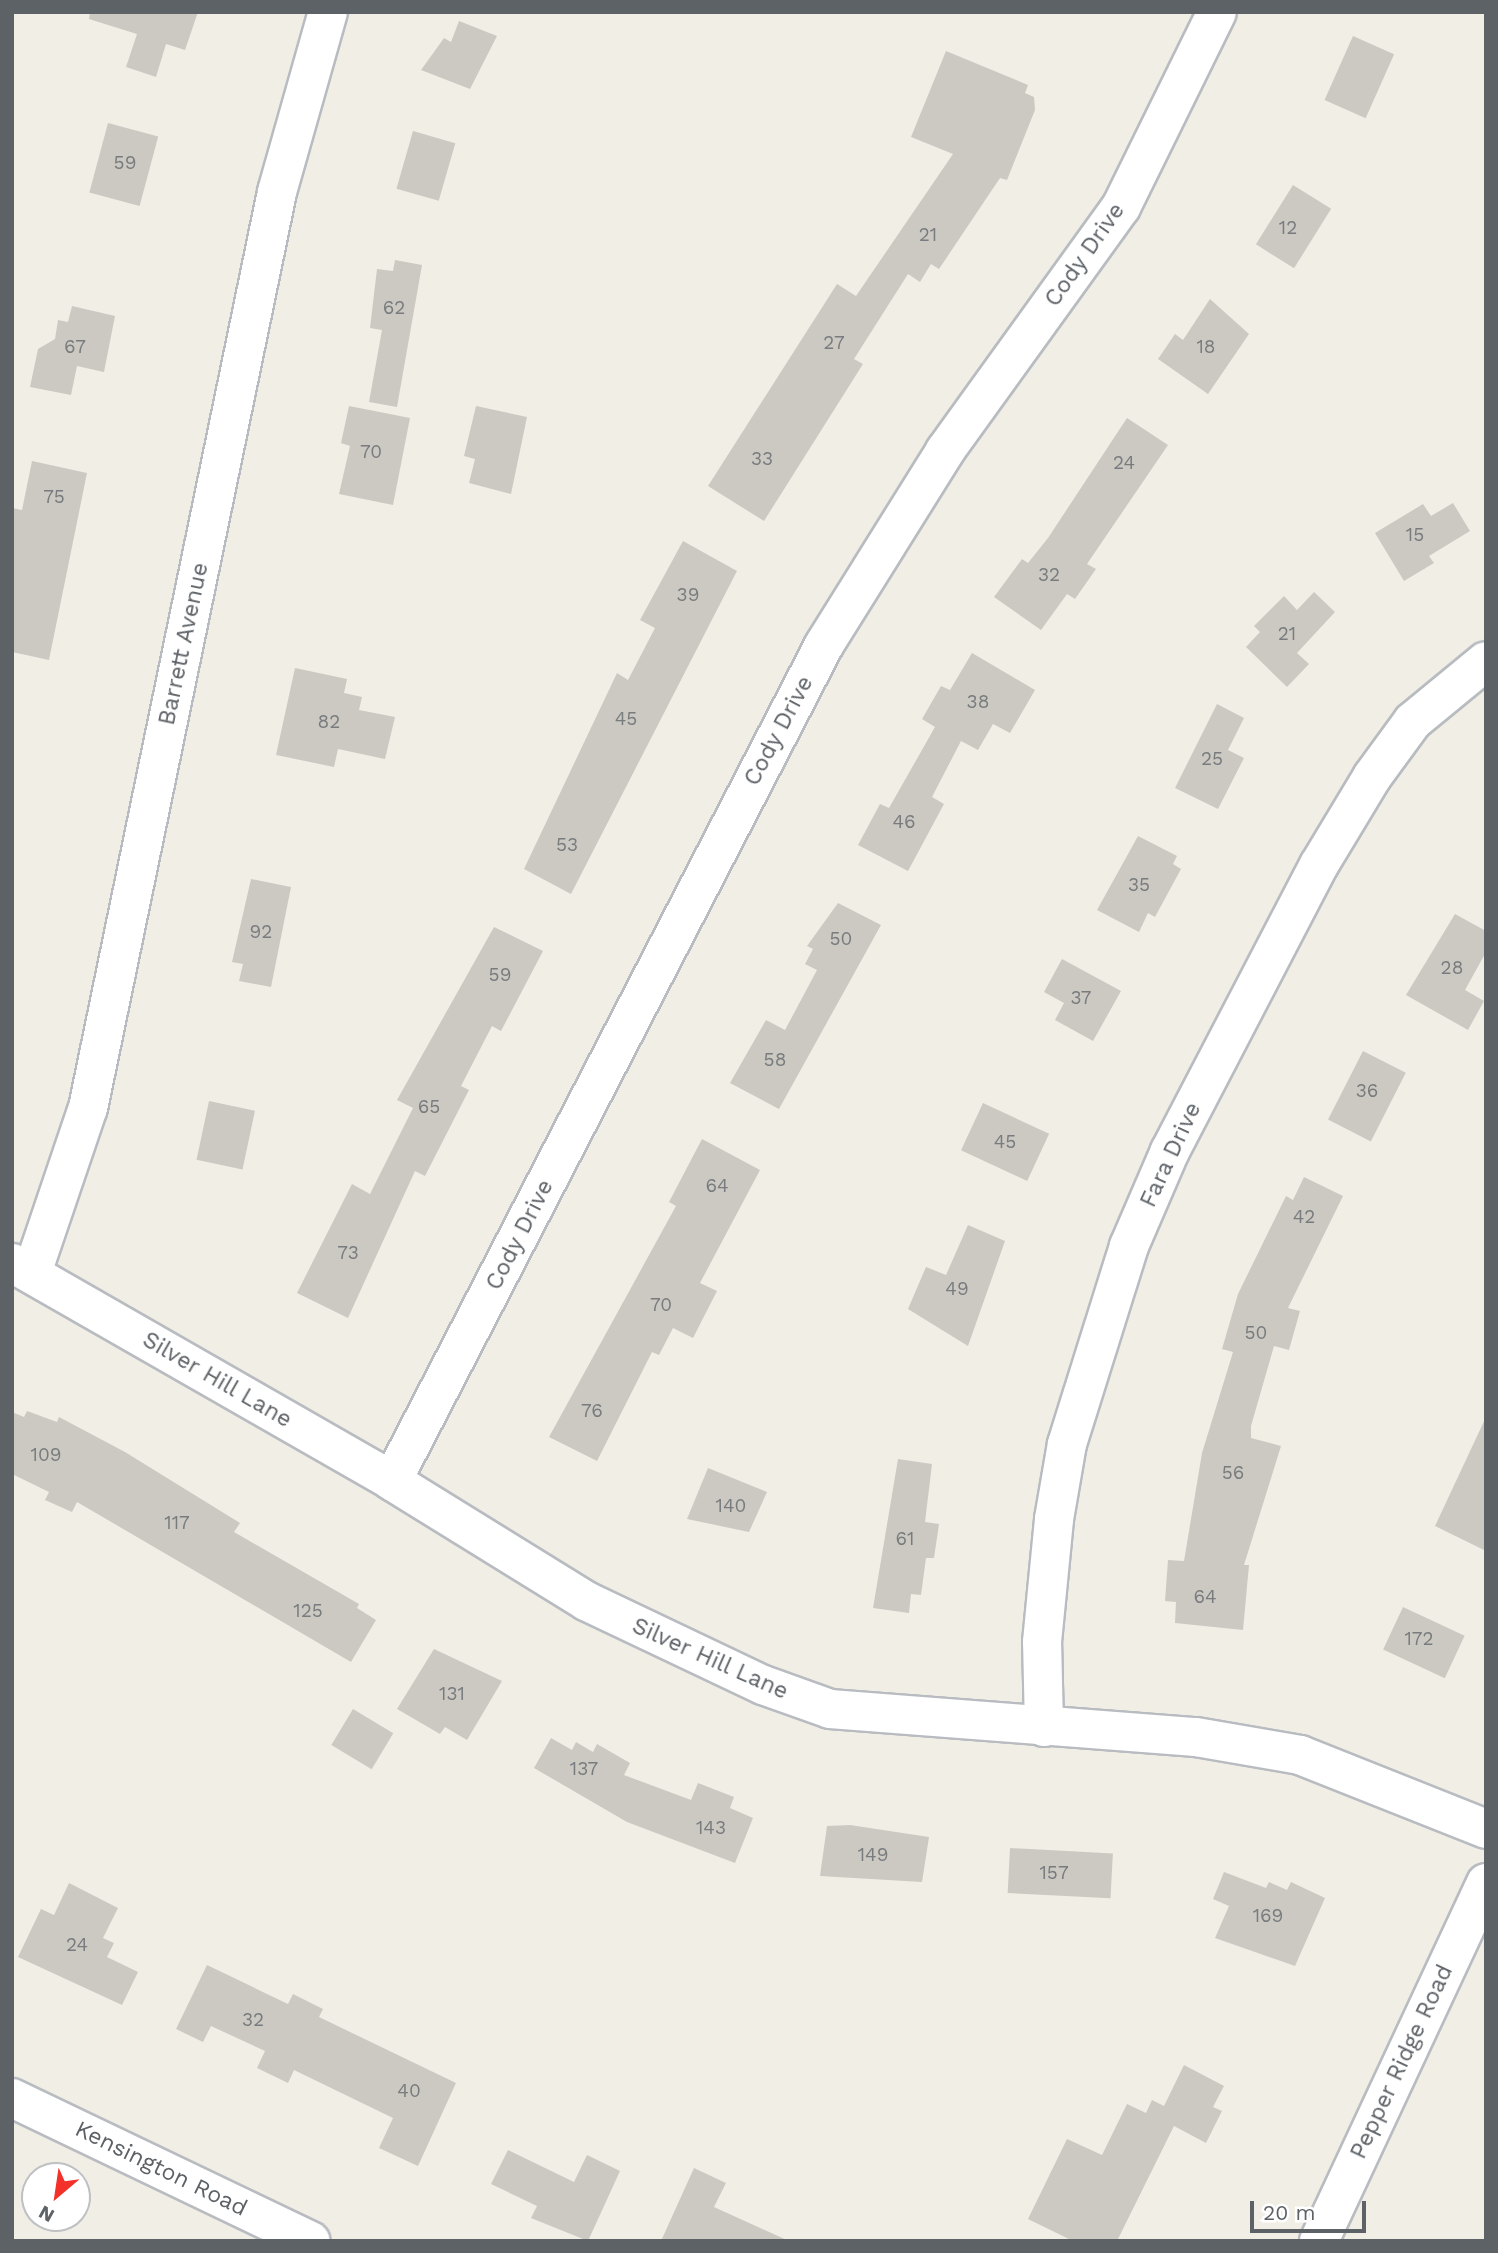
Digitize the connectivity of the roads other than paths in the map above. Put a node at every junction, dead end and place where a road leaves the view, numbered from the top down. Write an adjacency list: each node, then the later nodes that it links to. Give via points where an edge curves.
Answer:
1 (328, 12): 4 (street, Barrett Avenue, via 277,192 88,1108)
2 (1217, 12): 5 (street, Cody Drive, via 1121,206 945,451 824,645)
3 (1486, 661): 6 (street, Fara Drive, via 1413,721 1365,788 1170,1151 1129,1246 1067,1444 1042,1642)
4 (22, 1268): 5 (street, Silver Hill Lane)
5 (392, 1481): 6 (street, Silver Hill Lane, via 586,1601 763,1685 830,1709)
6 (1044, 1727): 7 (street, Silver Hill Lane, via 1196,1737 1300,1755)
7 (1486, 1829)
8 (1486, 1882): 11 (street, Pepper Ridge Road)
9 (12, 2098): 10 (street, Kensington Road)
10 (310, 2241)
11 (1319, 2241)

